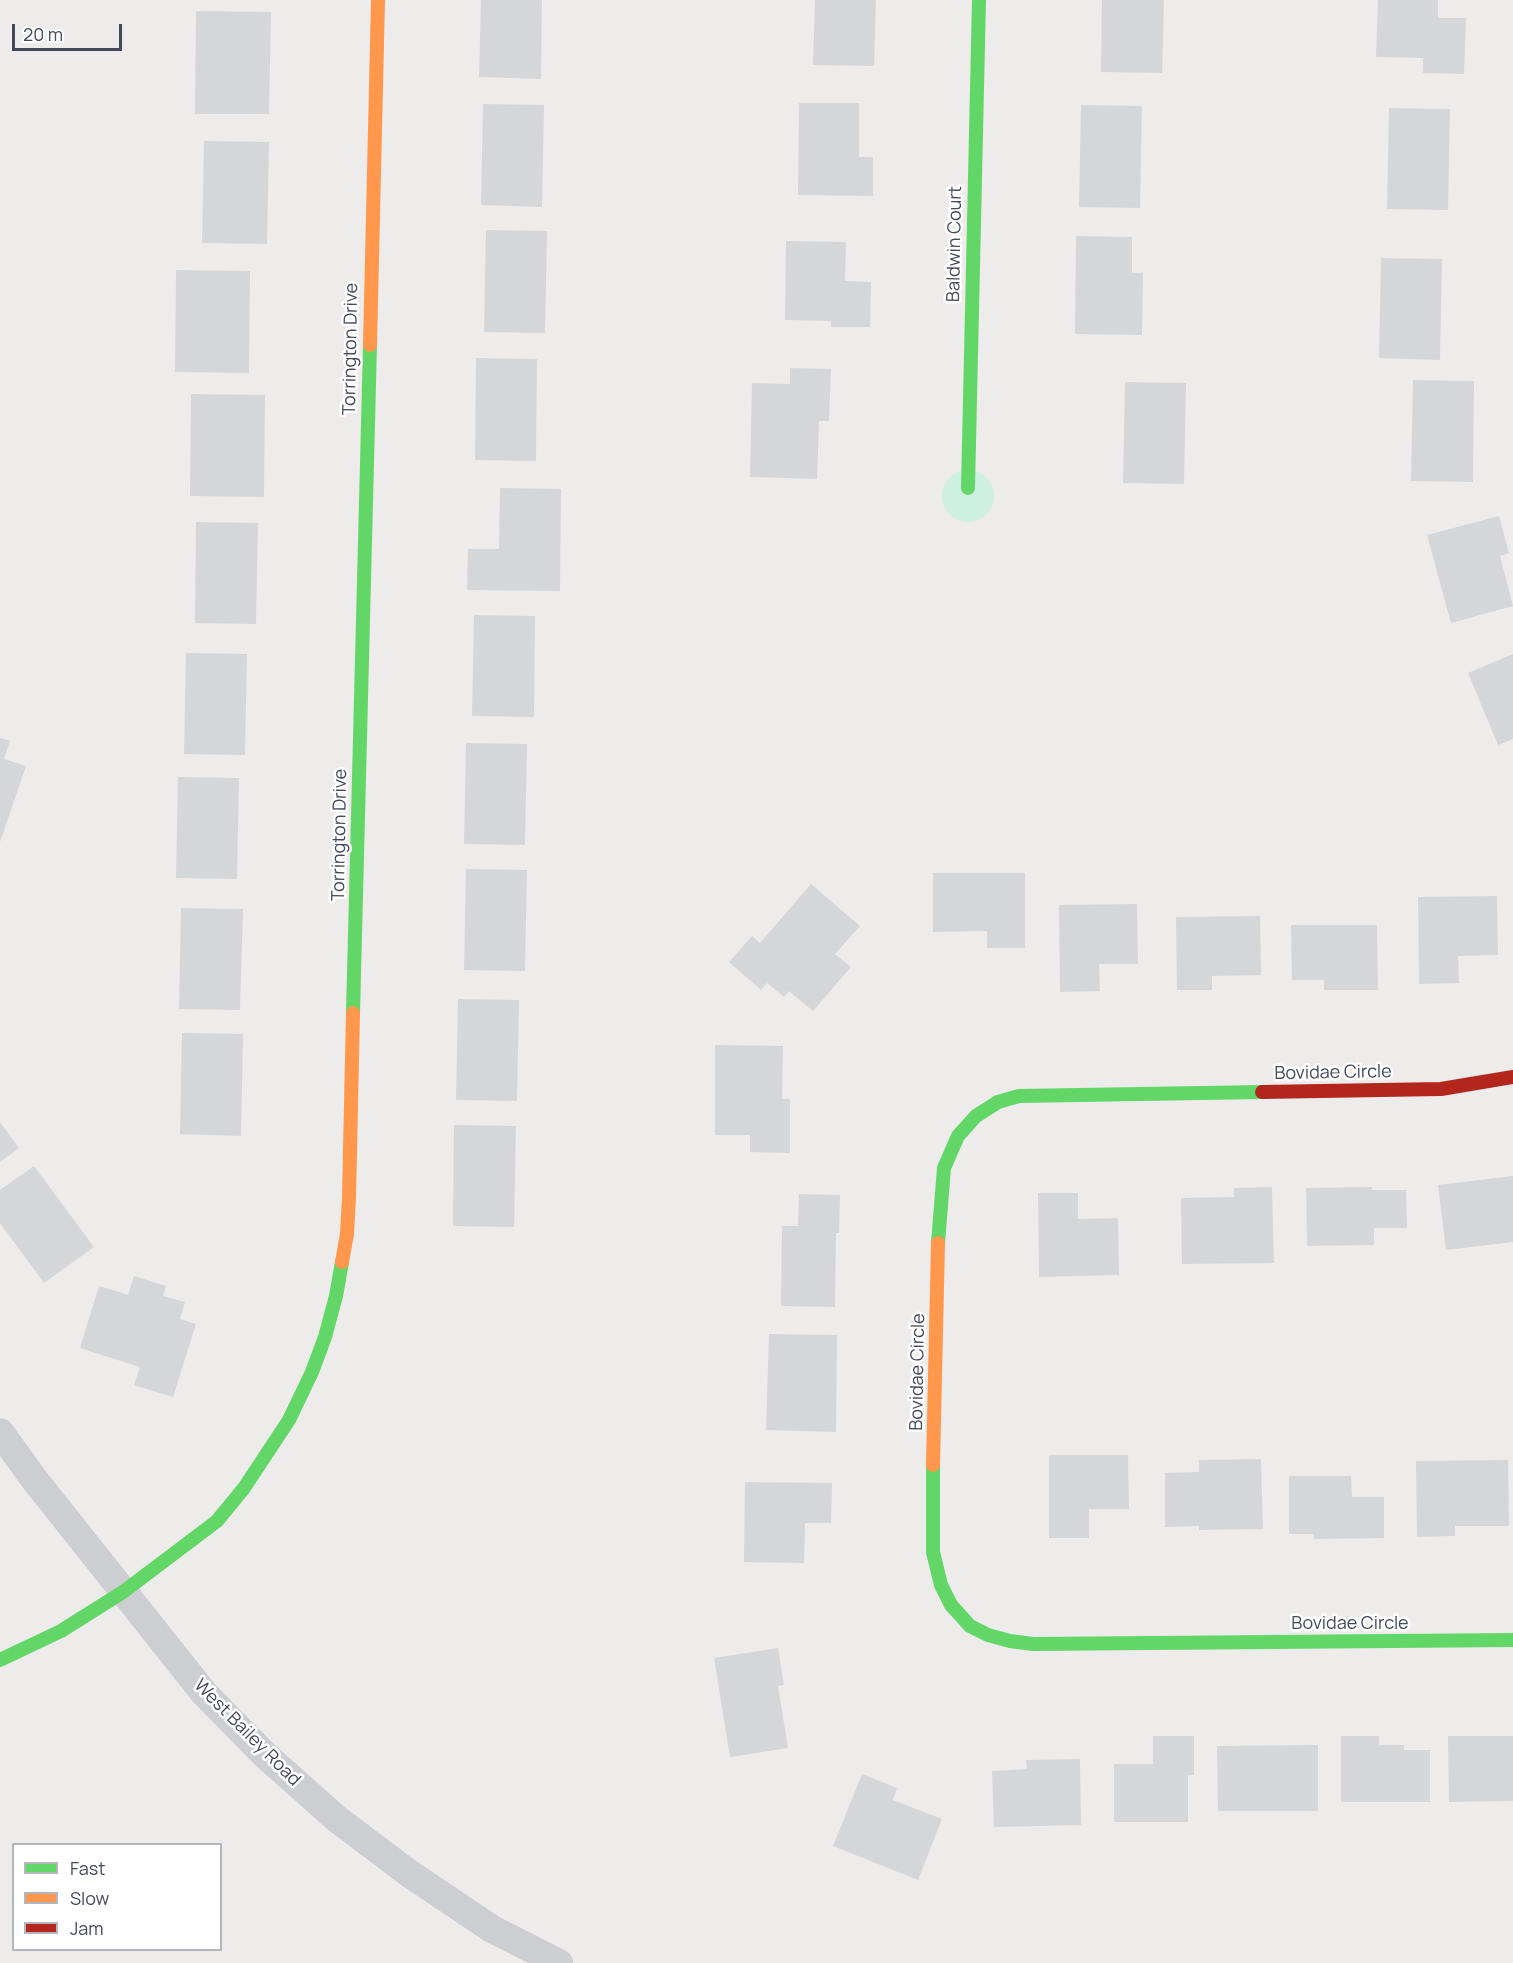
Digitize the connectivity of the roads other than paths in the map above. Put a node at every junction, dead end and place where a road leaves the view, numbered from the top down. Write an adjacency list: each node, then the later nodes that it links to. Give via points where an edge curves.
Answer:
1 (378, 0): 6 (street, Torrington Drive, via 345,1244 325,1337 288,1420 244,1488 217,1521)
2 (979, 0): 3 (street, Baldwin Court)
3 (968, 488)
4 (1513, 1077): 7 (street, Bovidae Circle, via 1441,1089 1019,1096 998,1102 976,1116 958,1136 944,1168 939,1221 932,1517 933,1552 941,1585 951,1605 970,1626 1010,1641 1033,1644)
5 (0, 1432): 6 (street, West Bailey Road)
6 (123, 1592): 8 (street, Torrington Drive, via 61,1631); 9 (street, West Bailey Road, via 204,1693 337,1819 492,1929)
7 (1513, 1640)
8 (0, 1660)
9 (559, 1963)

